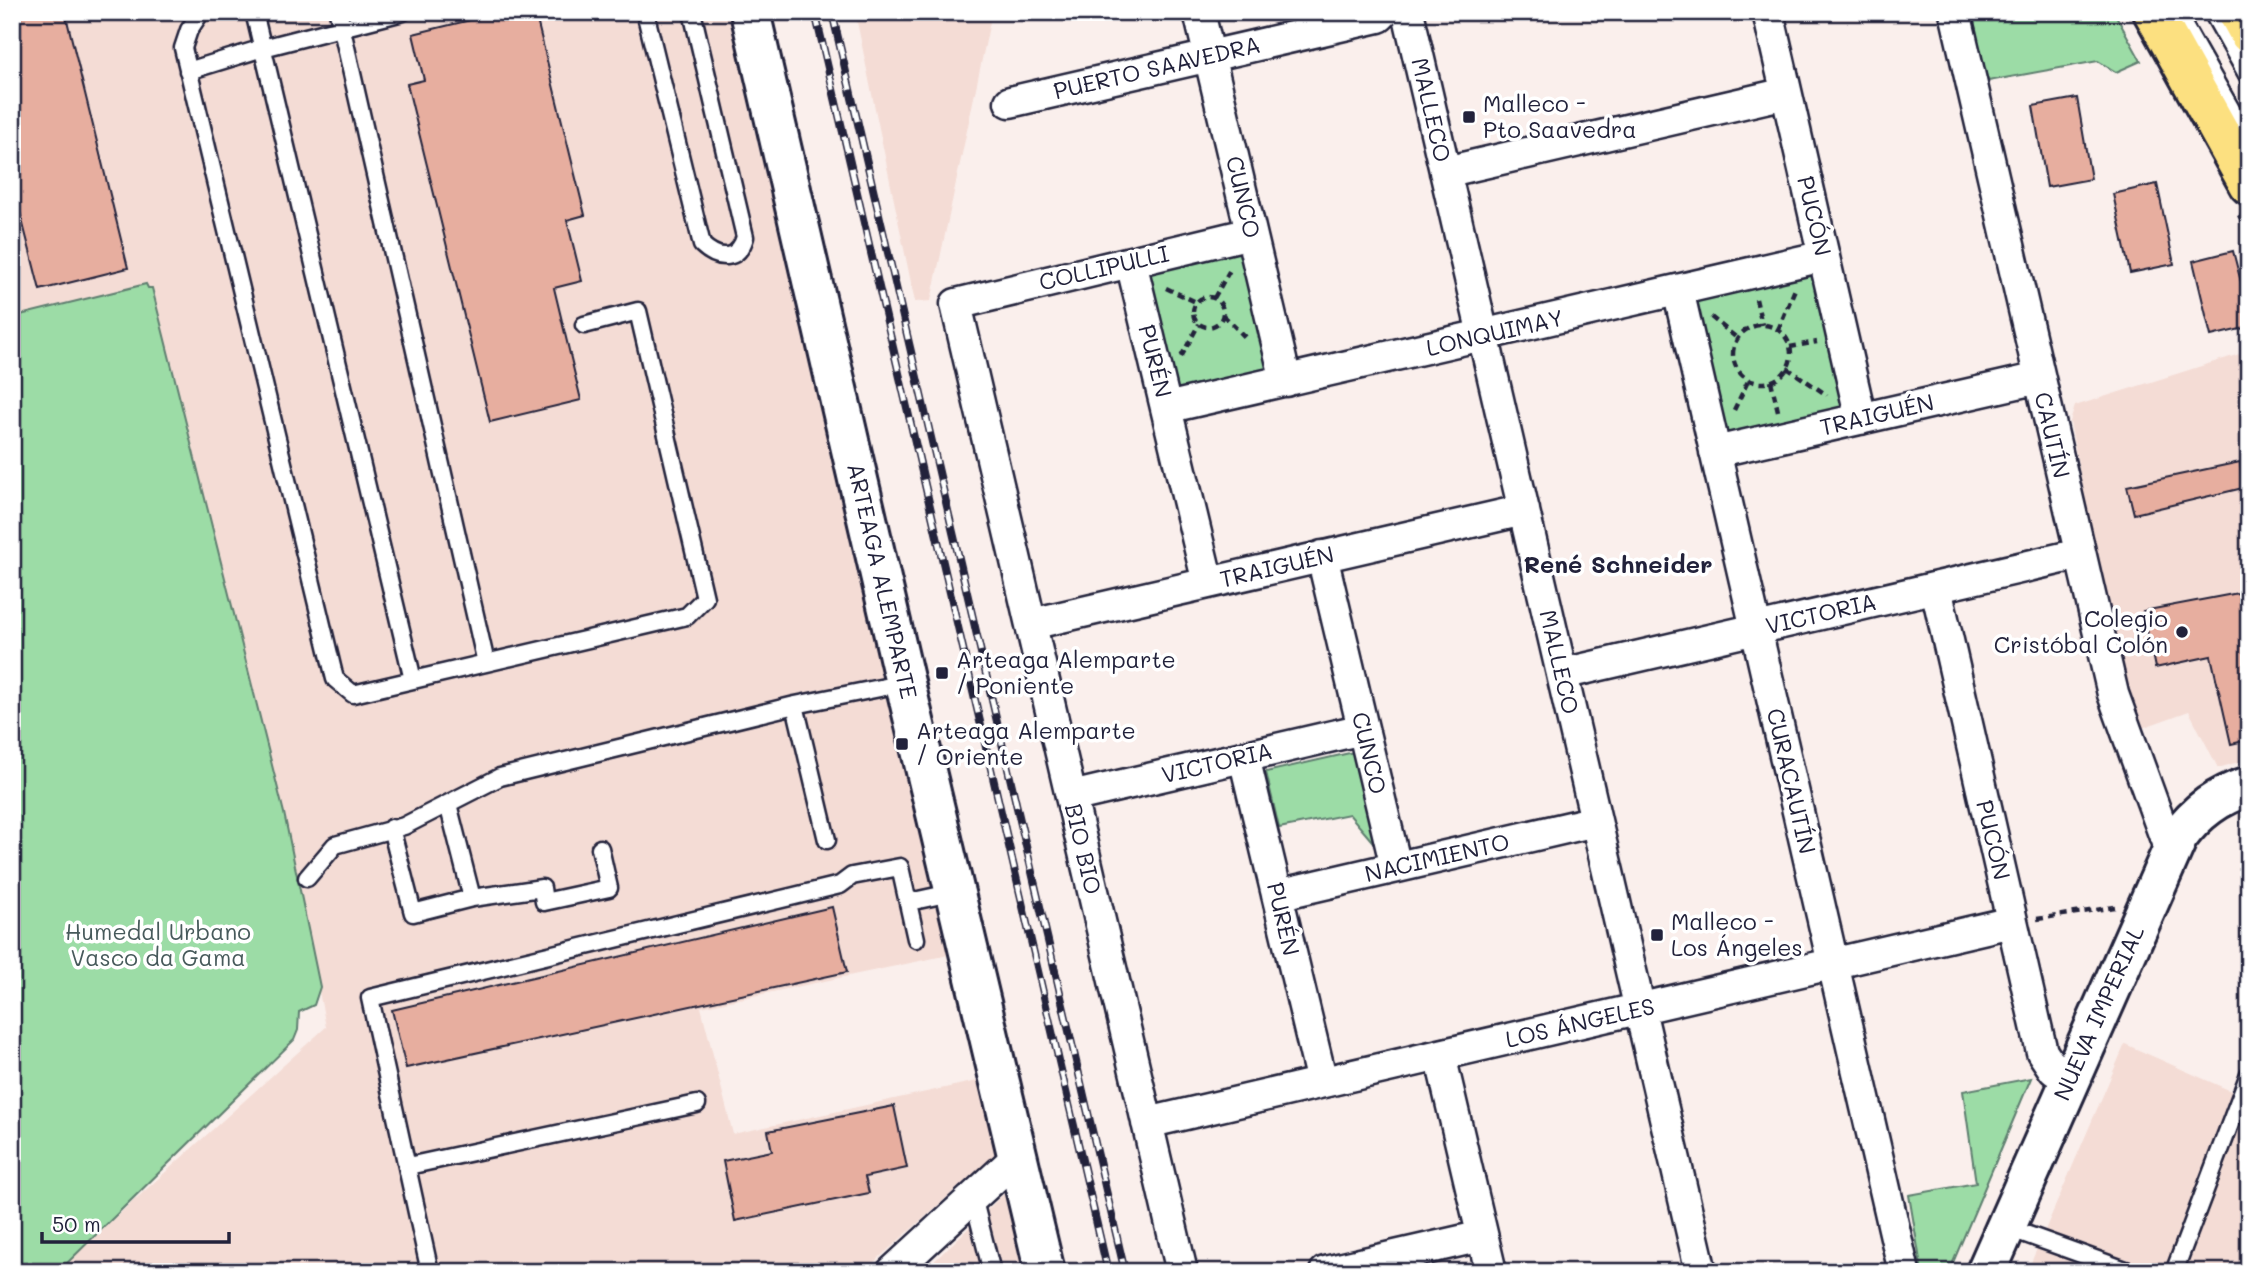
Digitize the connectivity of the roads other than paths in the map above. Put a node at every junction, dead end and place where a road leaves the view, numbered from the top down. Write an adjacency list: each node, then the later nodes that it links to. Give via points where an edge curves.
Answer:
1 (201, 12): 20 (lane, via 183,48)
2 (254, 12): 18 (lane)
3 (403, 12): 16 (lane)
4 (645, 12): 5 (lane, via 702,245 722,257 742,248 745,237)
5 (692, 12)
6 (750, 12): 49 (main road, ARTEAGA ALEMPARTE)
7 (1199, 12): 19 (street, CUNCO)
8 (1384, 12): 19 (street, PUERTO SAAVEDRA, via 1379,17)
9 (1408, 12): 25 (street, MALLECO)
10 (1768, 12): 22 (street, PUCÓN)
11 (1955, 12): 34 (street, CAUTÍN)
12 (2153, 12): 26 (main road)
13 (2176, 12): 24 (lane)
14 (2212, 12): 21 (lane)
15 (2237, 12): 17 (main road)
16 (340, 20): 18 (lane); 46 (lane)
17 (2249, 34)
18 (264, 48): 20 (lane); 48 (lane)
19 (1210, 56): 23 (street, PUERTO SAAVEDRA); 27 (street, CUNCO)
20 (188, 71): 48 (lane, via 335,678 353,694)
21 (2249, 78)
22 (1786, 93): 25 (street); 28 (street, PUCÓN)
23 (1010, 102)
24 (2249, 141)
25 (1445, 172): 33 (street, MALLECO)
26 (2249, 185)
27 (1251, 233): 29 (street, COLLIPULLI); 35 (street, CUNCO)
28 (1816, 258): 30 (street, LONQUIMAY); 37 (street, PUCÓN)
29 (1131, 262): 31 (street, COLLIPULLI); 36 (street, PURÉN)
30 (1678, 290): 33 (street, LONQUIMAY); 38 (street, CURACAUTÍN)
31 (956, 304): 44 (street, BIO BIO)
32 (584, 325): 46 (lane, via 638,311 705,598 687,616)
33 (1483, 335): 35 (street, LONQUIMAY); 39 (street, MALLECO)
34 (2039, 378): 37 (street, TRAIGUÉN); 40 (street, CAUTÍN)
35 (1286, 381): 36 (street, LONQUIMAY)
36 (1166, 408): 42 (street, PURÉN)
37 (1861, 419): 38 (street, TRAIGUÉN)
38 (1715, 452): 45 (street, CURACAUTÍN)
39 (1524, 510): 41 (street, TRAIGUÉN); 47 (street, MALLECO)
40 (2080, 554): 43 (street, VICTORIA); 60 (street, CAUTÍN, via 2113,694)
41 (1322, 556): 42 (street, TRAIGUÉN); 51 (street, CUNCO)
42 (1208, 583): 44 (street, TRAIGUÉN)
43 (1936, 587): 45 (street, VICTORIA); 67 (street, PUCÓN)
44 (1031, 624): 54 (street, BIO BIO)
45 (1756, 629): 47 (street, VICTORIA); 69 (street, CURACAUTÍN)
46 (486, 663): 48 (lane)
47 (1562, 674): 56 (street, MALLECO)
48 (413, 680)
49 (905, 683): 50 (lane); 63 (main road, ARTEAGA ALEMPARTE)
50 (795, 705): 55 (lane, via 500,777); 58 (lane)
51 (1363, 729): 52 (street, VICTORIA); 61 (street, CUNCO)
52 (1244, 757): 54 (street, VICTORIA); 64 (street, PURÉN)
53 (2249, 786): 60 (main road, NUEVA IMPERIAL, via 2222,796 2198,813)
54 (1071, 797): 76 (street, BIO BIO)
55 (448, 804): 57 (lane); 65 (lane)
56 (1596, 821): 61 (street, NACIMIENTO); 70 (street, MALLECO)
57 (391, 828): 62 (lane, via 335,845); 65 (lane, via 413,913)
58 (827, 840)
59 (600, 848): 65 (lane, via 609,888 544,902 542,888)
60 (2170, 851): 73 (main road, NUEVA IMPERIAL)
61 (1396, 867): 64 (street, NACIMIENTO)
62 (307, 878)
63 (955, 892): 66 (lane); 77 (main road, ARTEAGA ALEMPARTE)
64 (1277, 895): 74 (street, PURÉN)
65 (472, 898)
66 (909, 902): 68 (lane); 78 (lane, via 900,867 864,873 840,885 370,998)
67 (2012, 922): 69 (street, LOS ÁNGELES); 73 (street, PUCÓN, via 2042,1052 2054,1070)
68 (916, 939)
69 (1833, 964): 70 (street, LOS ÁNGELES); 91 (street, CURACAUTÍN)
70 (1640, 1009): 71 (street, LOS ÁNGELES); 90 (street, MALLECO)
71 (1440, 1055): 74 (street, LOS ÁNGELES); 81 (street)
72 (2249, 1074): 94 (lane)
73 (2070, 1081): 80 (main road, NUEVA IMPERIAL)
74 (1322, 1082): 76 (street, LOS ÁNGELES)
75 (697, 1104): 78 (lane)
76 (1147, 1123): 87 (street, BIO BIO)
77 (1018, 1156): 79 (street); 86 (main road, ARTEAGA ALEMPARTE)
78 (408, 1166): 83 (lane)
79 (973, 1197): 84 (street); 85 (lane)
80 (2006, 1227): 92 (main road, NUEVA IMPERIAL); 93 (lane)
81 (1482, 1236): 82 (street); 89 (street)
82 (1366, 1267): 88 (street)
83 (430, 1272)
84 (892, 1272)
85 (992, 1272)
86 (1045, 1272)
87 (1182, 1272)
88 (1325, 1272)
89 (1491, 1272)
90 (1701, 1272)
91 (1904, 1272)
92 (1986, 1272)
93 (2130, 1272)
94 (2174, 1272)

